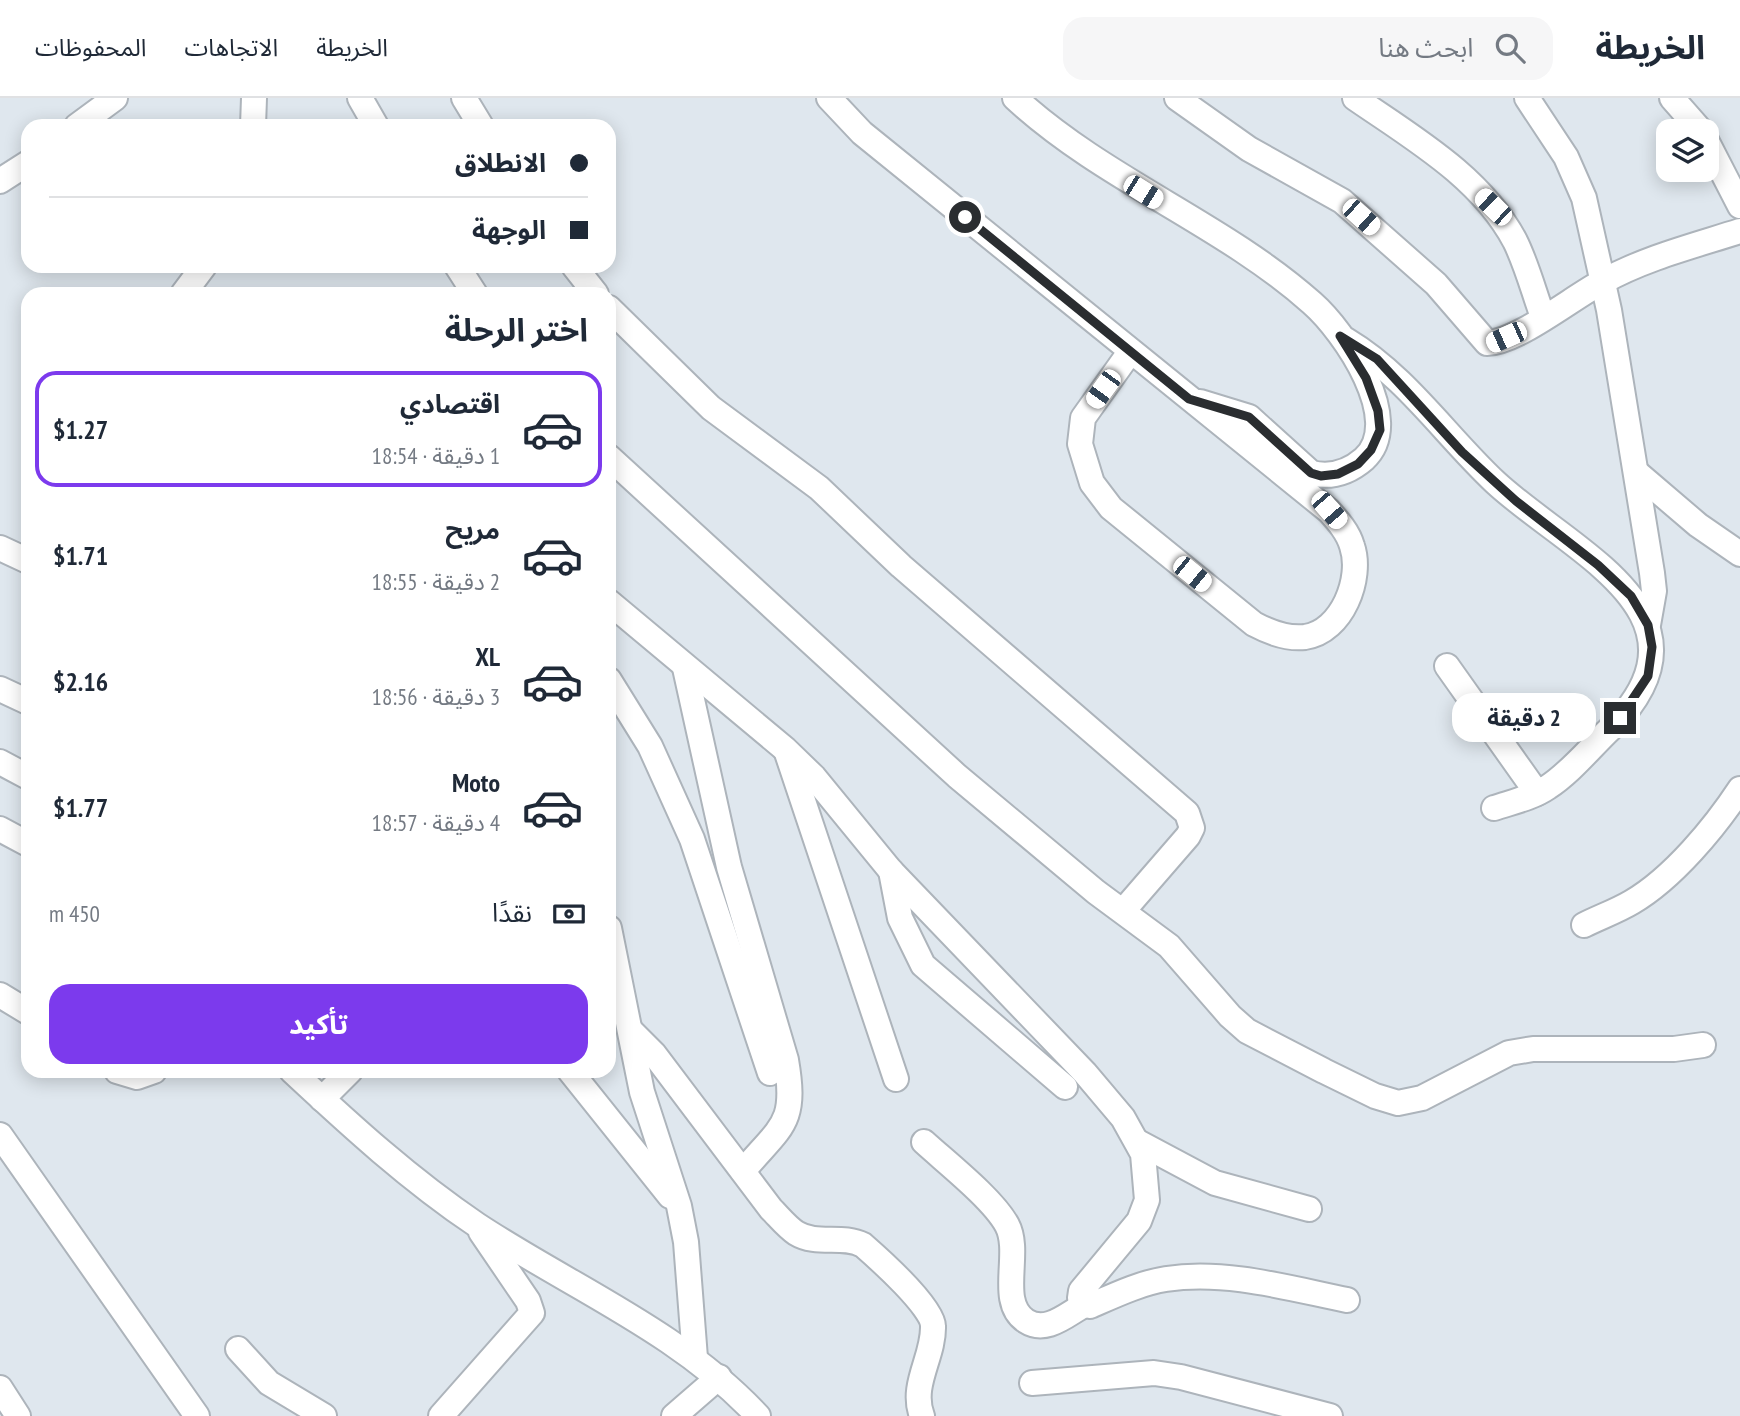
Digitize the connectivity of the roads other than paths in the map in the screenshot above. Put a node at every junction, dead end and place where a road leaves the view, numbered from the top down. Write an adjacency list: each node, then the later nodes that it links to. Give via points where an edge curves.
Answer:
1 (115, 98): 11 (street)
2 (254, 98): 12 (street)
3 (360, 98): 13 (street)
4 (464, 98): 14 (street)
5 (829, 98): 27 (street, via 862,133)
6 (1015, 98): 26 (street, via 1122,179 1247,255 1313,304)
7 (1177, 98): 25 (street, via 1249,149 1342,201 1436,284 1487,343)
8 (1355, 98): 25 (street, via 1451,166 1493,207 1515,242)
9 (1527, 98): 22 (street, via 1566,157 1584,198)
10 (1672, 98): 15 (street)
11 (86, 119)
12 (253, 119)
13 (372, 119)
14 (477, 119)
15 (1690, 119)
16 (1719, 165): 19 (street)
17 (14, 172): 18 (street)
18 (0, 195)
19 (1740, 206)
20 (1740, 231): 22 (street, via 1663,255)
21 (580, 273): 23 (street)
22 (1603, 281): 25 (street); 30 (street)
23 (590, 287)
24 (616, 315): 50 (street, via 711,408 819,488 901,566 1186,813 1192,828 1188,836)
25 (1543, 317)
26 (1340, 336): 28 (street, via 1366,378 1380,421 1371,450 1346,471 1321,476 1311,473 1249,417); 35 (street, via 1377,359 1462,452 1598,565 1631,596)
27 (1130, 352): 28 (street); 28 (street, via 1083,418 1080,444 1092,483 1111,508 1254,624 1273,634 1315,634 1337,617 1350,592 1354,560 1348,535 1329,510)
28 (1189, 399)
29 (616, 463): 50 (street, via 957,776)
30 (1636, 472): 32 (street); 35 (street, via 1654,591)
31 (0, 548): 33 (street)
32 (1740, 554)
33 (21, 558)
34 (616, 608): 37 (street)
35 (1648, 625): 45 (street, via 1651,661 1639,694 1563,776)
36 (1447, 666): 45 (street)
37 (685, 668): 41 (street); 67 (street, via 729,867 792,1091 784,1123)
38 (0, 689): 40 (street)
39 (616, 691): 57 (street, via 650,746 692,839)
40 (21, 699)
41 (785, 749): 49 (street); 61 (street)
42 (0, 762): 43 (street)
43 (21, 773)
44 (1740, 789): 51 (street, via 1711,830 1665,875 1634,901)
45 (1537, 793): 46 (street)
46 (1494, 808)
47 (0, 830): 48 (street)
48 (21, 840)
49 (891, 870): 62 (street, via 900,918 923,965); 66 (street, via 1085,1073)
50 (1123, 911): 56 (street, via 1169,946 1247,1031 1354,1086 1398,1103 1422,1098 1509,1053)
51 (1584, 925)
52 (616, 960): 55 (street)
53 (0, 995): 54 (street)
54 (21, 1008)
55 (632, 1032): 67 (street); 68 (street, via 642,1092)
56 (1703, 1045)
57 (770, 1073)
58 (300, 1078): 63 (street)
59 (342, 1078): 63 (street)
60 (575, 1078): 68 (street)
61 (896, 1079)
62 (1065, 1087)
63 (323, 1099): 70 (street, via 413,1179)
64 (0, 1135): 80 (street)
65 (924, 1142): 72 (street, via 1006,1222 1014,1247 1013,1300 1021,1317 1044,1326)
66 (1138, 1142): 69 (street, via 1215,1183); 72 (street, via 1147,1200 1131,1231 1082,1291)
67 (743, 1171): 84 (street, via 792,1230 809,1238 850,1239 863,1245 927,1311 933,1328 918,1396)
68 (679, 1206): 74 (street)
69 (1309, 1209)
70 (477, 1225): 74 (street); 82 (street, via 532,1312)
71 (1347, 1300): 72 (street, via 1239,1279 1192,1277 1164,1279)
72 (1084, 1305)
73 (238, 1349): 81 (street, via 269,1383)
74 (695, 1358): 75 (street)
75 (719, 1377): 78 (street); 83 (street)
76 (1032, 1383): 85 (street, via 1154,1373)
77 (0, 1388): 79 (street)
78 (757, 1415)
79 (18, 1416)
80 (197, 1416)
81 (324, 1416)
82 (441, 1416)
83 (674, 1416)
84 (922, 1416)
85 (1330, 1416)

